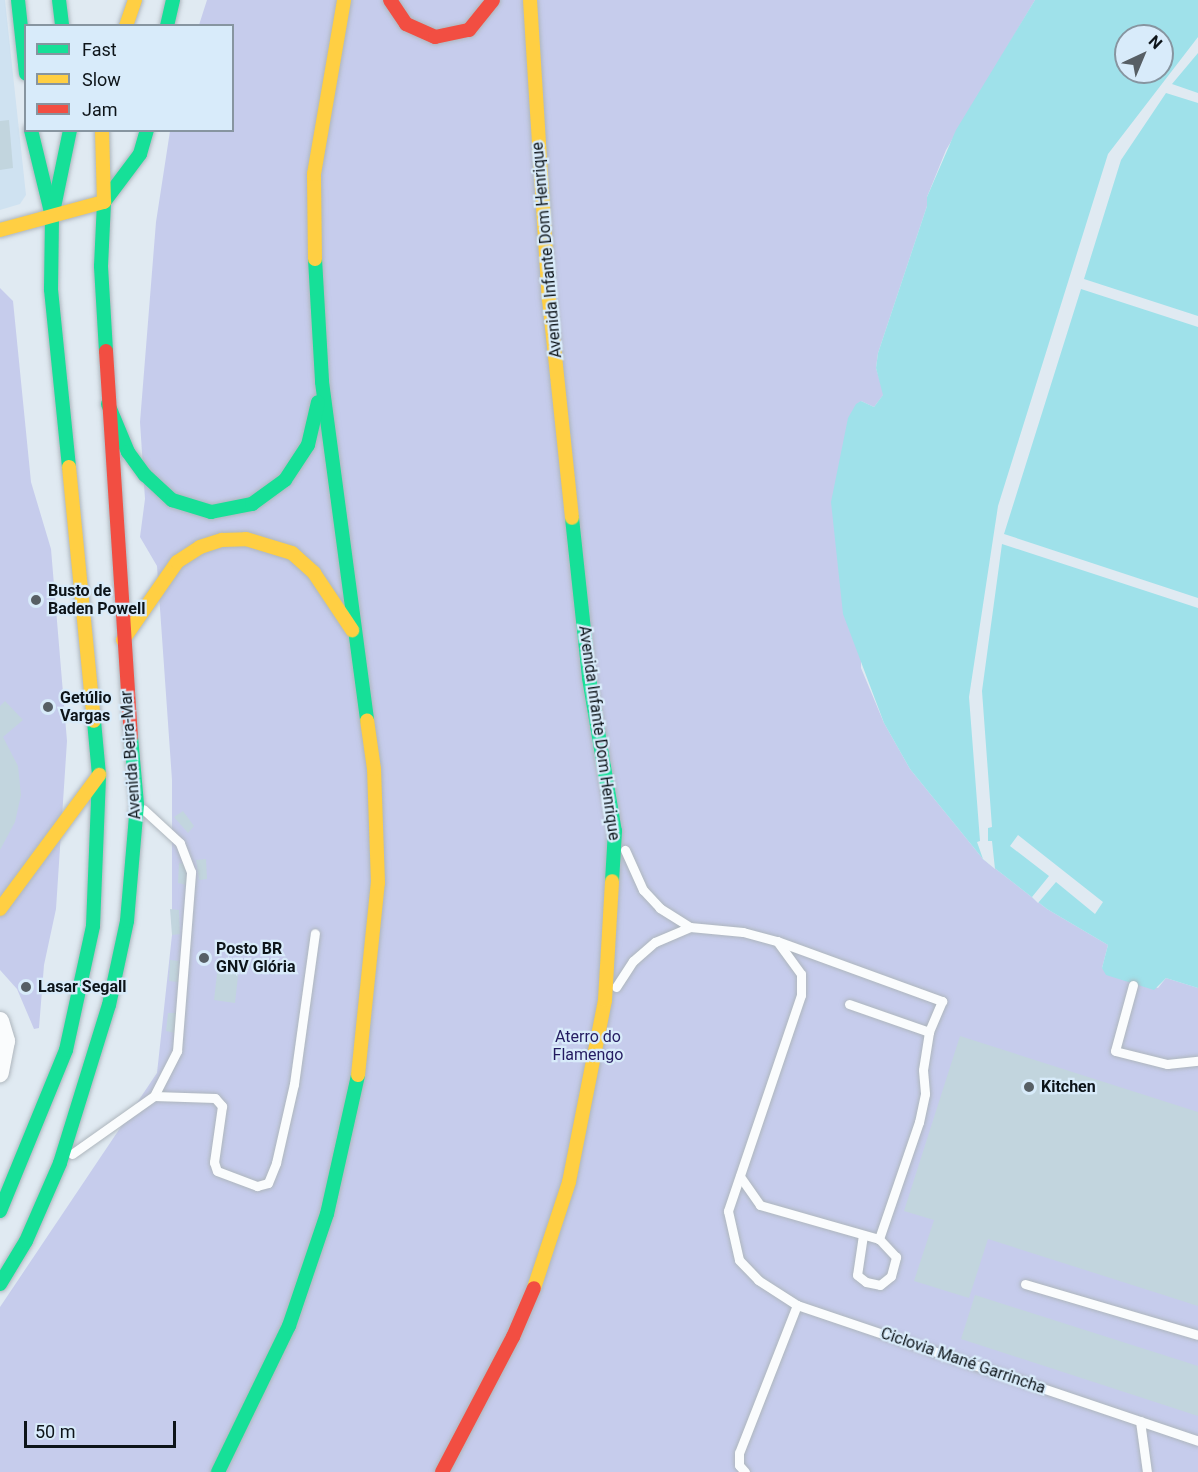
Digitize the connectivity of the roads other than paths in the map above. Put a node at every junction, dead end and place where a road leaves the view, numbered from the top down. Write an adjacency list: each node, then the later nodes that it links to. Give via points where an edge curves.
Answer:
1 (18, 0): 12 (main road)
2 (59, 0): 9 (main road)
3 (135, 0): 10 (main road)
4 (173, 0): 11 (main road)
5 (344, 0): 20 (main road, via 314,174)
6 (390, 0): 7 (main road, via 406,24 435,37 469,30)
7 (493, 0)
8 (530, 0): 26 (main road, Avenida Infante Dom Henrique, via 549,298 589,678)
9 (62, 24)
10 (127, 24)
11 (167, 24)
12 (24, 56)
13 (31, 132): 18 (main road)
14 (70, 132): 18 (main road)
15 (102, 132): 17 (main road, Avenida Beira-Mar)
16 (146, 132): 17 (main road, via 140,154)
17 (104, 202): 18 (main road); 21 (main road, Avenida Beira-Mar, via 101,276)
18 (52, 217): 19 (main road); 24 (main road, Avenida Beira-Mar, via 51,289)
19 (0, 230)
20 (322, 382): 21 (main road, via 308,445 285,480 252,504 211,512 172,500 146,475 128,452); 22 (main road)
21 (108, 404): 23 (main road, Avenida Beira-Mar)
22 (358, 639): 23 (main road, via 314,573 292,554 246,539 222,540 200,547 177,562); 50 (main road, via 374,769 378,883 354,1106 327,1214 289,1326)
23 (123, 640): 25 (main road, Avenida Beira-Mar)
24 (99, 775): 27 (main road); 41 (main road, Avenida Beira-Mar, via 93,926 66,1050)
25 (137, 804): 38 (lane, via 180,843 191,872 177,1051); 39 (main road, Avenida Beira-Mar, via 127,921 109,1005)
26 (615, 831): 28 (lane, via 644,890 660,908); 32 (main road, Avenida Infante Dom Henrique)
27 (0, 909)
28 (690, 927): 30 (lane, via 743,932); 32 (lane, via 655,942 640,954)
29 (315, 933): 38 (lane, via 294,1084 268,1183 257,1186 217,1172 214,1162 222,1106 215,1098)
30 (777, 941): 35 (lane, via 942,1001); 40 (lane, via 801,974 801,995)
31 (1133, 985): 36 (lane, via 1115,1051 1167,1064)
32 (605, 1000): 51 (main road, Avenida Infante Dom Henrique, via 569,1182 539,1276 493,1382)
33 (849, 1004): 35 (lane)
34 (0, 1021): 37 (street, via 6,1041)
35 (929, 1032): 43 (lane, via 919,1122)
36 (1198, 1061)
37 (0, 1073)
38 (154, 1096): 39 (lane)
39 (60, 1163): 44 (main road, Avenida Beira-Mar, via 26,1241)
40 (740, 1176): 42 (lane, via 760,1205); 46 (lane, Ciclovia Mané Garrincha, via 728,1211 739,1260 759,1280)
41 (0, 1211)
42 (863, 1235): 43 (lane); 43 (lane, via 858,1275 866,1282 880,1285 891,1276 896,1257)
43 (879, 1239)
44 (0, 1284)
45 (1025, 1284): 47 (lane)
46 (797, 1305): 48 (lane, Ciclovia Mané Garrincha); 52 (lane, via 739,1453 739,1465)
47 (1198, 1335)
48 (1140, 1421): 49 (lane, Ciclovia Mané Garrincha); 53 (lane)
49 (1198, 1441)
50 (218, 1472)
51 (442, 1472)
52 (745, 1472)
53 (1147, 1472)

